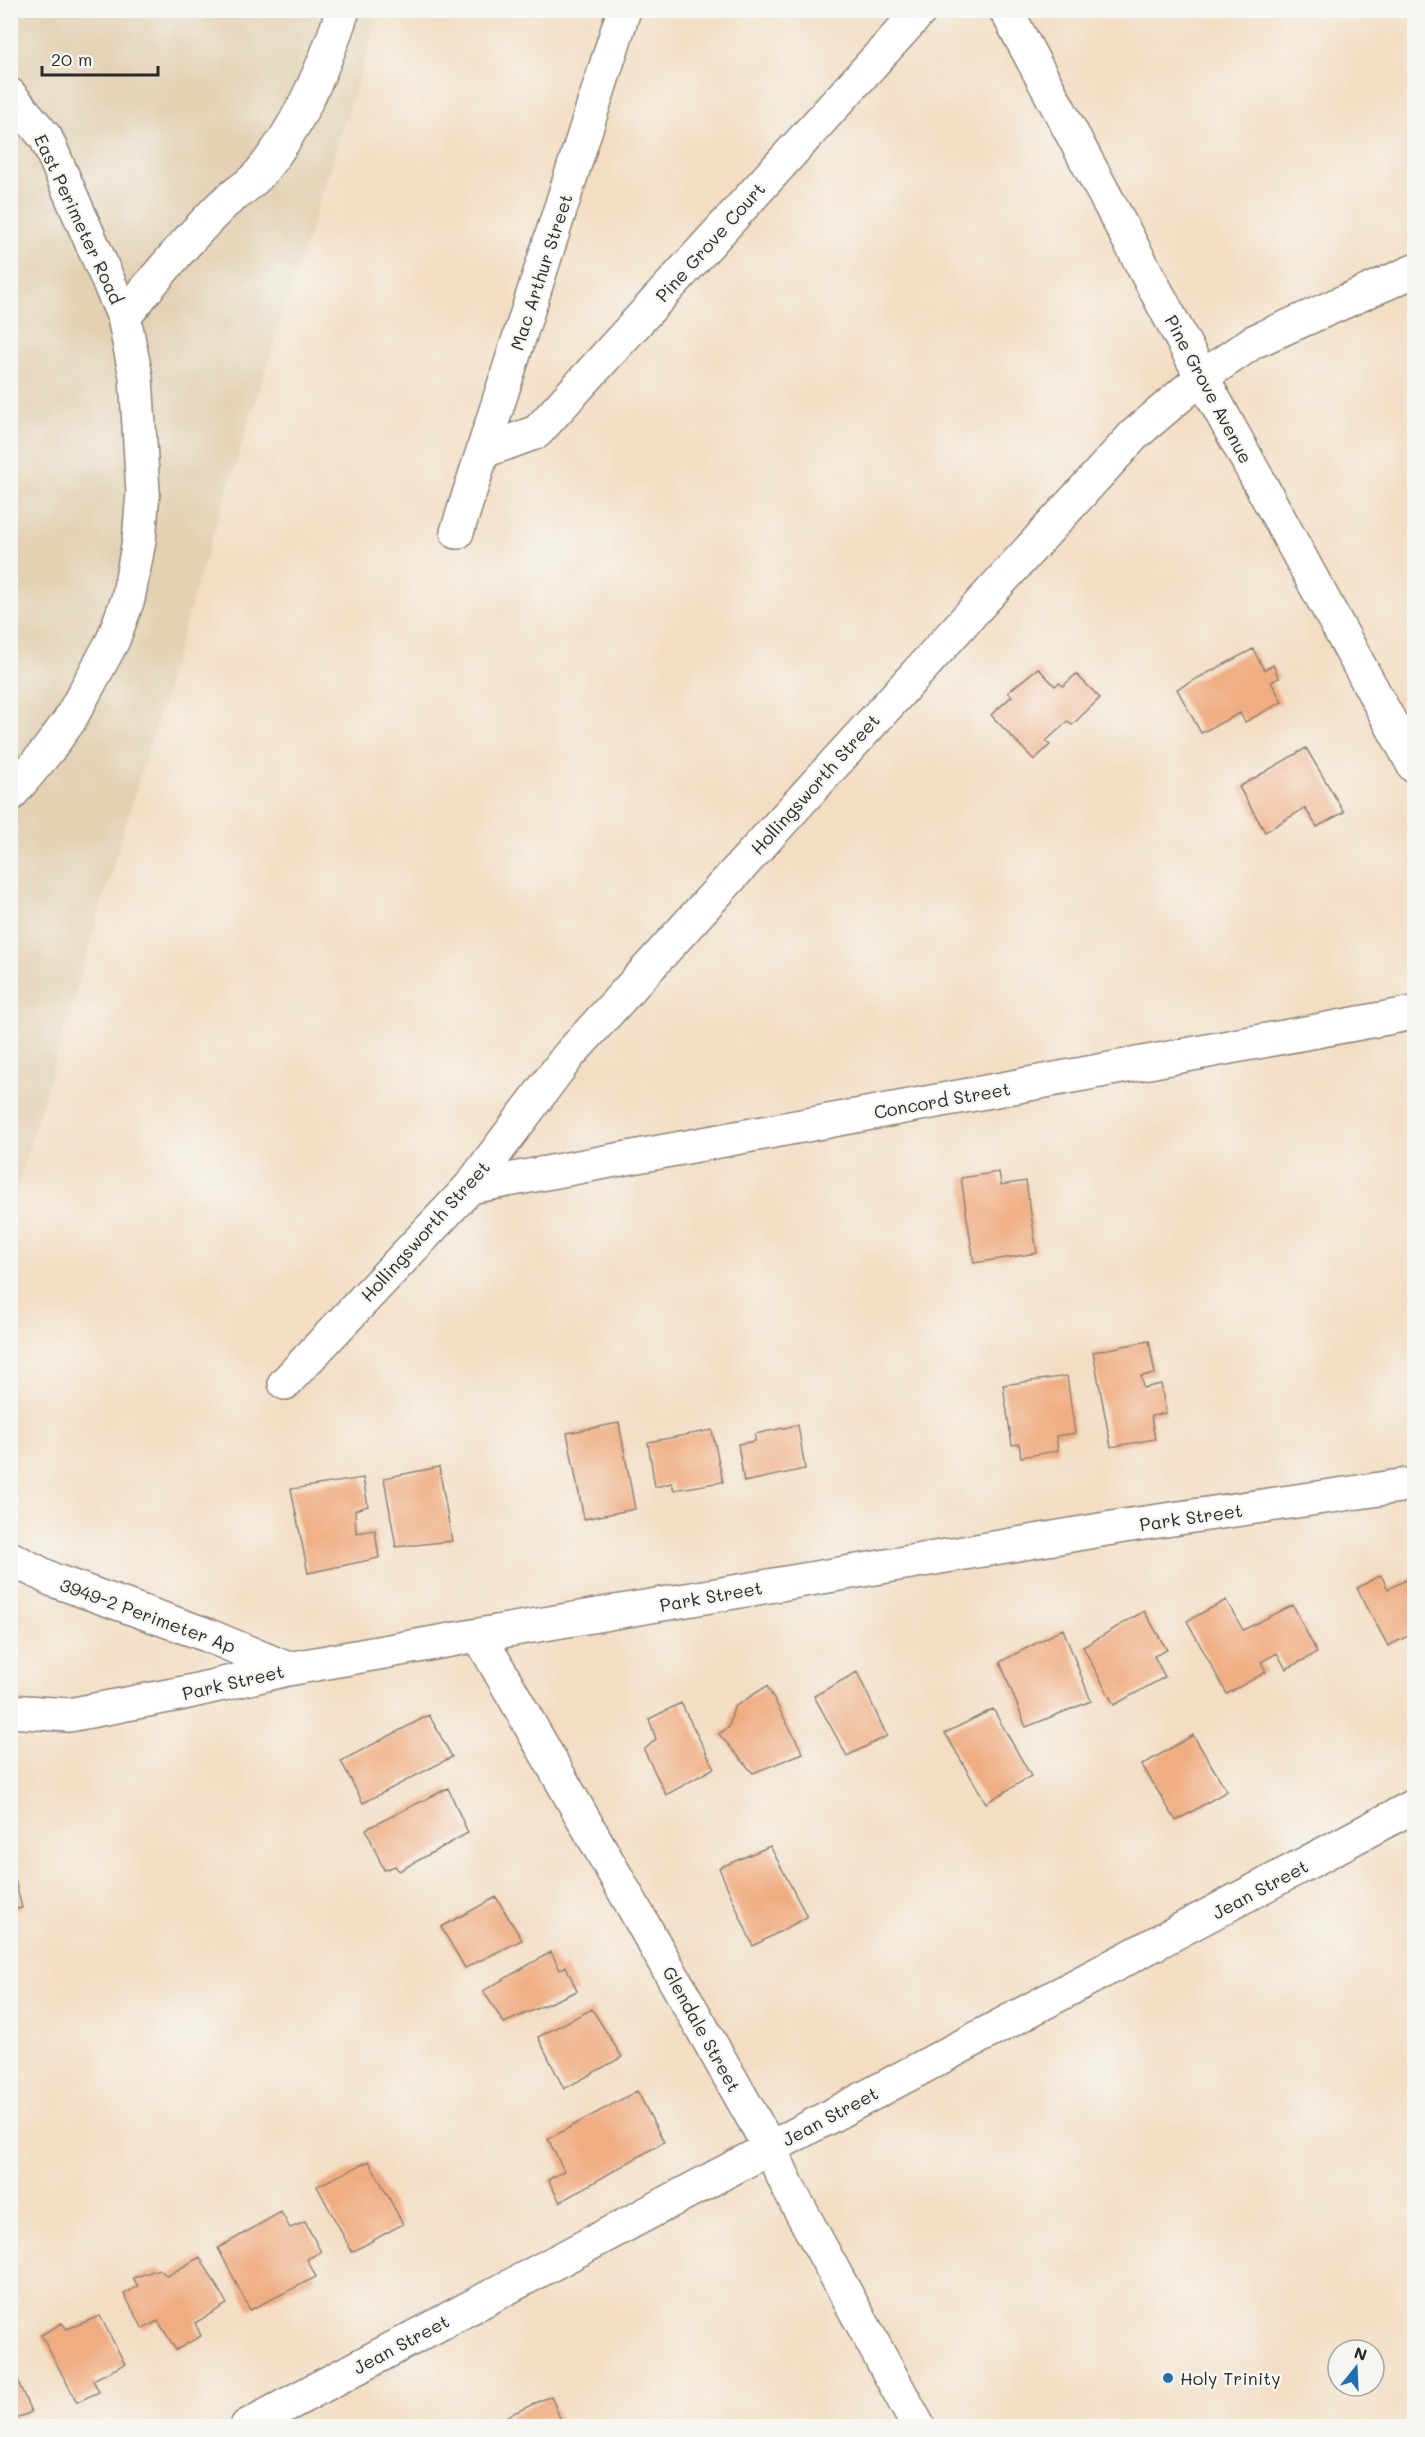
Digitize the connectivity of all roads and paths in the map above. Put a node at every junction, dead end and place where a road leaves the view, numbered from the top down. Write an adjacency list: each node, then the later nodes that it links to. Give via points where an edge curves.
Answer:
1 (343, 10): 7 (street, East Perimeter Road, via 332,43 278,150 260,174 222,205 170,258)
2 (624, 10): 9 (street, Mac Arthur Street)
3 (921, 10): 9 (street, Pine Grove Court, via 537,432)
4 (1006, 10): 8 (street, Pine Grove Avenue)
5 (10, 95): 7 (street, East Perimeter Road, via 46,138)
6 (1414, 271): 8 (street, Hollingsworth Street, via 1253,342)
7 (124, 317): 12 (street, East Perimeter Road, via 136,377 143,492 128,599 113,640 75,711)
8 (1202, 377): 11 (street, Pine Grove Avenue); 14 (street, Hollingsworth Street, via 1134,435 569,1055)
9 (484, 451): 10 (street, Mac Arthur Street)
10 (457, 532)
11 (1414, 766)
12 (10, 795)
13 (1414, 1013): 14 (street, Concord Street)
14 (470, 1187): 15 (street, Hollingsworth Street)
15 (285, 1383)
16 (1414, 1484): 18 (street, Park Street, via 1124,1526)
17 (10, 1558): 19 (street, 3949-2 Perimeter Ap, via 53,1580 207,1635)
18 (479, 1635): 19 (street, Park Street); 24 (street, Glendale Street)
19 (288, 1669): 21 (street, Park Street)
20 (10, 1711): 21 (street, Park Street)
21 (69, 1715): 22 (street)
22 (10, 1728)
23 (1414, 1806): 24 (street, Jean Street)
24 (770, 2148): 25 (street, Jean Street); 26 (street, Glendale Street)
25 (247, 2427)
26 (918, 2427)

